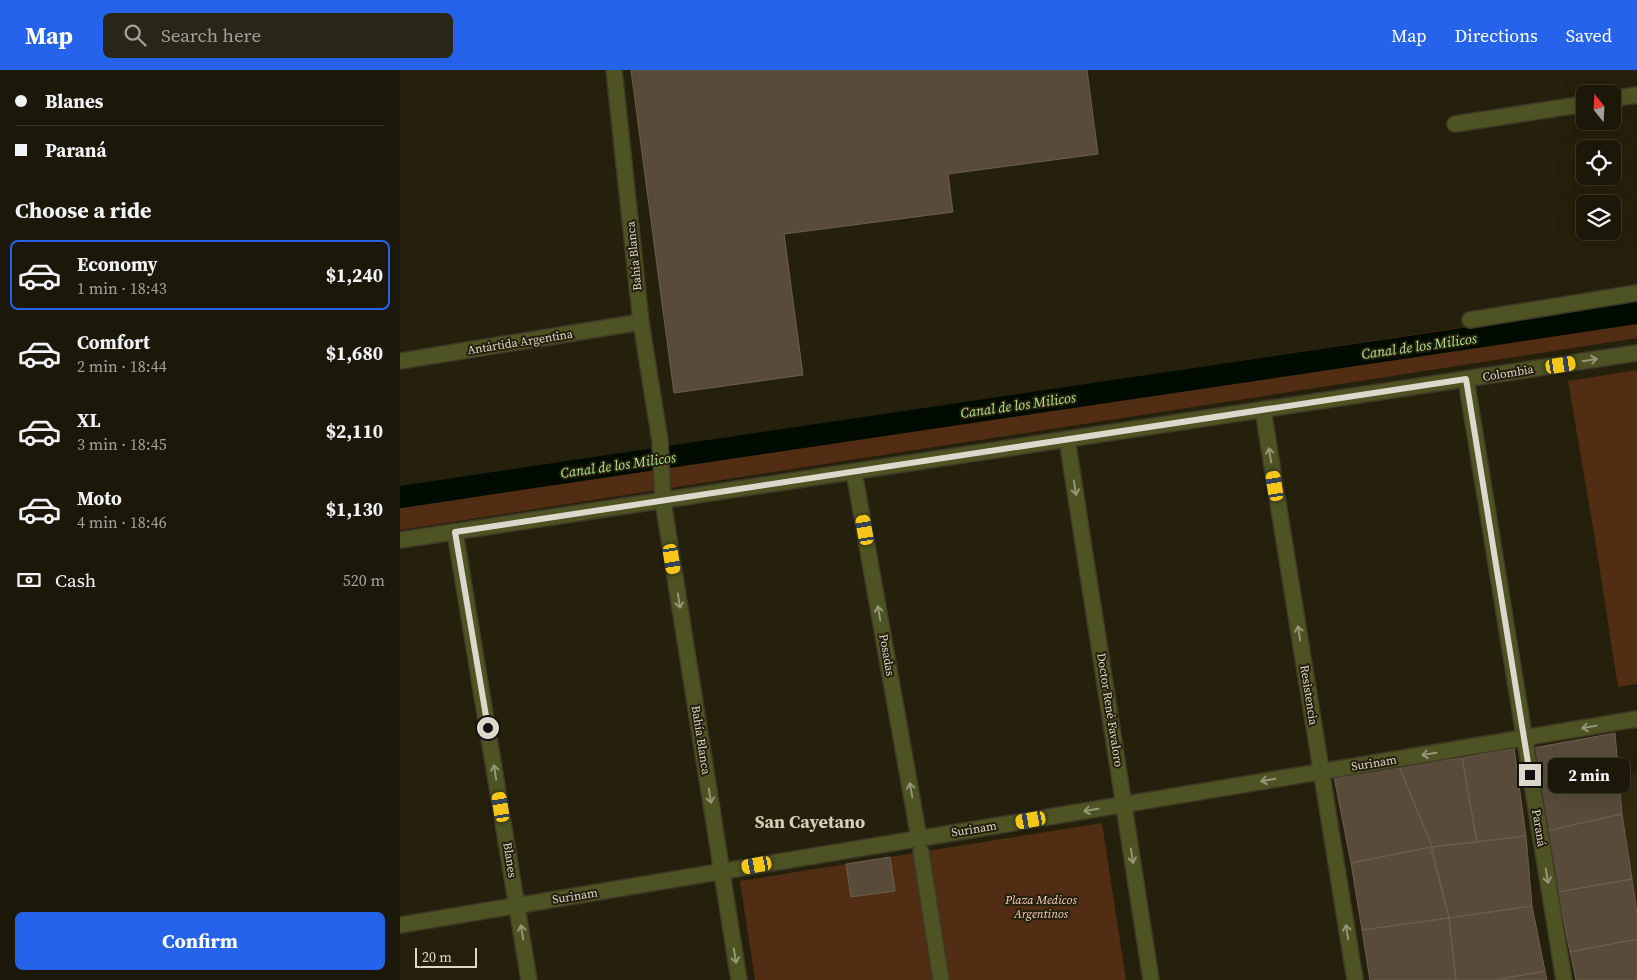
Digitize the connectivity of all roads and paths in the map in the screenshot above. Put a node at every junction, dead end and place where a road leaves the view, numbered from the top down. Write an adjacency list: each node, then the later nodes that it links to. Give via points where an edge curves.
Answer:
1 (614, 70): 8 (street, Bahía Blanca)
2 (1637, 95): 3 (street)
3 (1621, 98)
4 (1576, 105): 5 (street)
5 (1455, 124)
6 (1637, 293): 7 (street)
7 (1470, 320)
8 (641, 322): 10 (street, Antártida Argentina); 15 (street, Bahía Blanca, via 660,445)
9 (1637, 353): 11 (street, Colombia, one-way to 9)
10 (400, 362)
11 (1466, 379): 12 (street, Colombia); 19 (street, Paraná)
12 (1263, 410): 13 (street, Colombia); 20 (street, Resistencia, one-way to 12)
13 (1067, 440): 14 (street, Colombia); 21 (street, Doctor René Favaloro, one-way to 21)
14 (854, 472): 15 (street, Colombia); 22 (street, Posadas, one-way to 14)
15 (663, 501): 16 (street, Colombia); 23 (street, Bahía Blanca, one-way to 23)
16 (455, 532): 17 (street, Colombia); 24 (street, Blanes, one-way to 16)
17 (400, 540)
18 (1637, 719): 19 (street, Surinam, one-way to 19)
19 (1524, 738): 20 (street, Surinam, one-way to 20); 31 (street, Paraná, one-way to 31)
20 (1321, 772): 21 (street, Surinam, one-way to 21); 30 (street, Resistencia, one-way to 20)
21 (1124, 804): 22 (street, Surinam, one-way to 22); 29 (street, Doctor René Favaloro, one-way to 29)
22 (920, 845): 23 (street, Surinam); 28 (street, Posadas)
23 (722, 871): 24 (street, Surinam); 27 (street, Bahía Blanca, one-way to 27)
24 (517, 905): 25 (street, Surinam); 26 (street, Blanes, one-way to 24)
25 (400, 925)
26 (530, 980)
27 (739, 980)
28 (941, 980)
29 (1151, 980)
30 (1354, 980)
31 (1564, 980)

